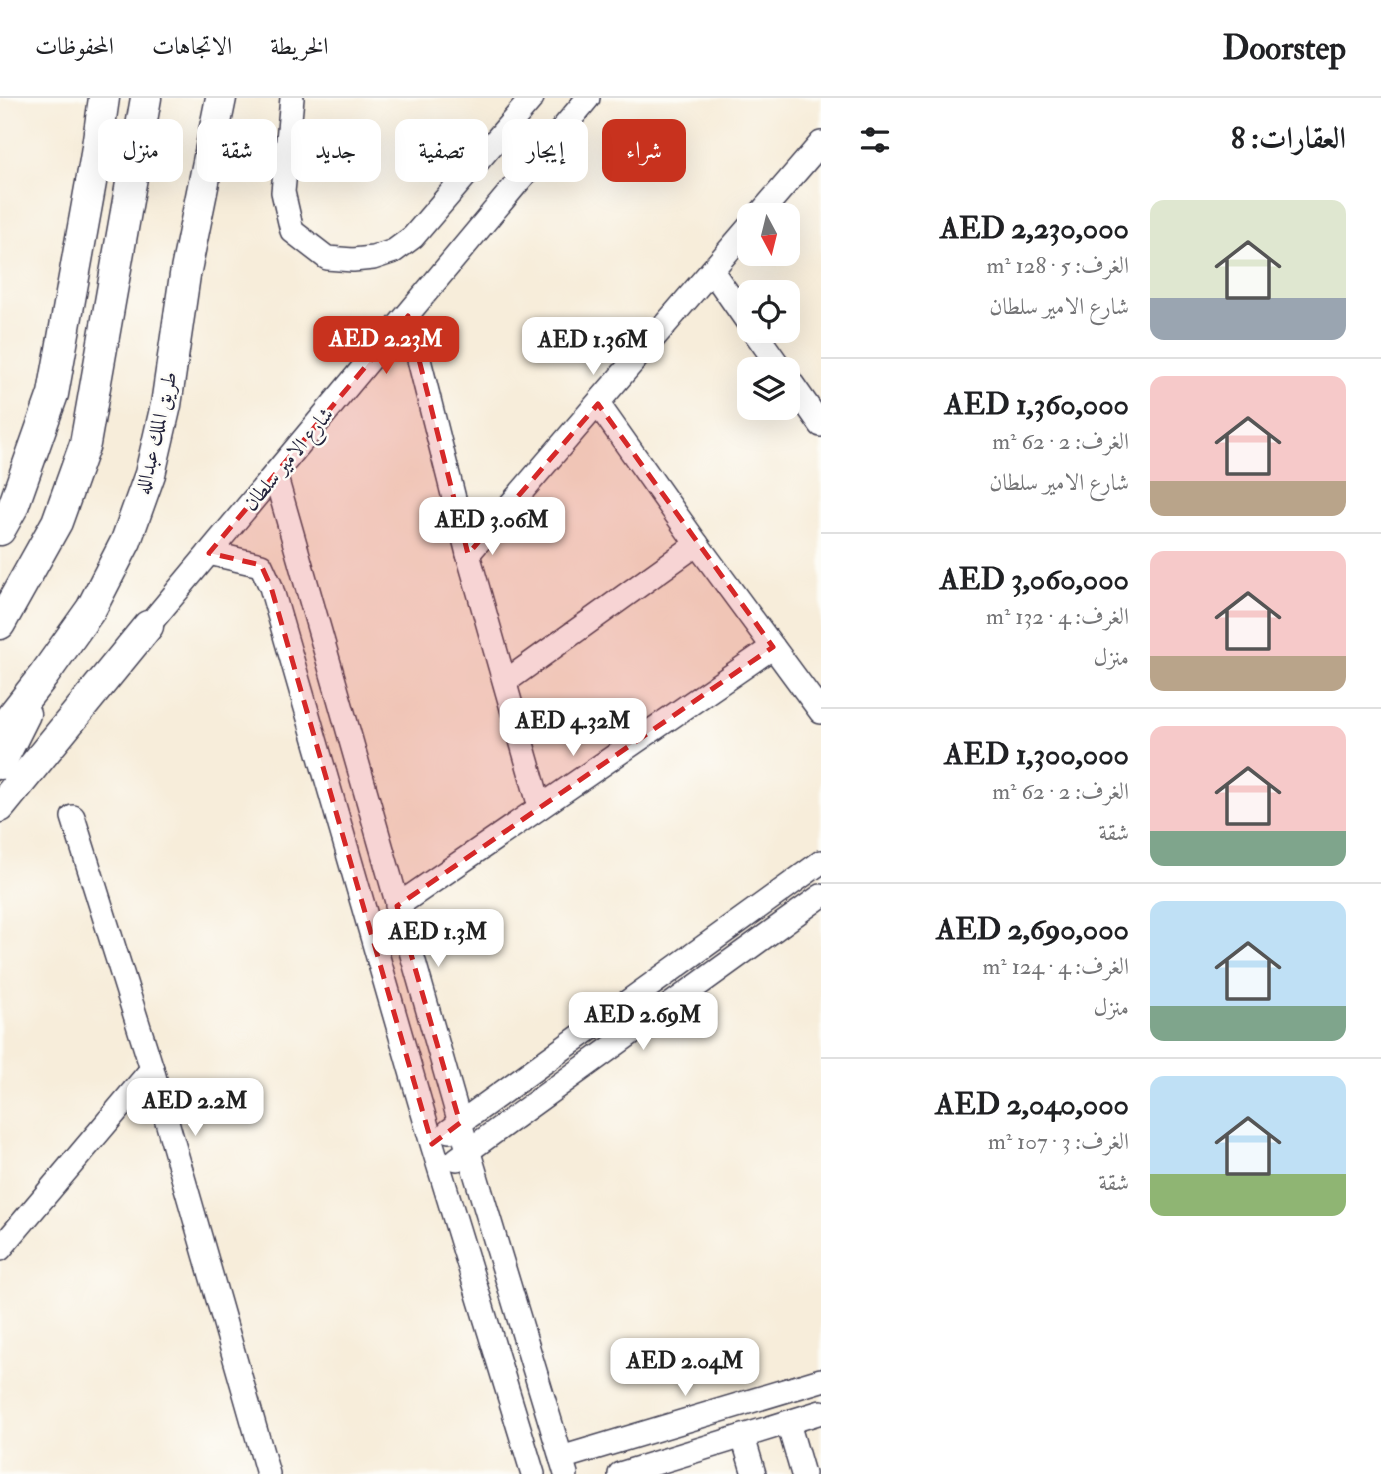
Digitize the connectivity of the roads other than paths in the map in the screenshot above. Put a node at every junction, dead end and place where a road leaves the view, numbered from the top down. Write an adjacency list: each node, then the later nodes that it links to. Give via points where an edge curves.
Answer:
1 (104, 98): 17 (main road, via 53,394 13,507)
2 (146, 98): 21 (main road, via 85,444 57,522)
3 (221, 98): 24 (main road, طريق الملك عبدالله, via 150,474 126,541 91,609)
4 (292, 98): 5 (street, via 283,192 292,231 327,258 353,260 394,251 413,237)
5 (532, 98)
6 (588, 98): 12 (street, شارع الامير سلطان)
7 (821, 143): 8 (street)
8 (769, 203)
9 (737, 241): 10 (street)
10 (712, 271): 11 (street); 14 (street)
11 (737, 307)
12 (408, 316): 16 (street, شارع الامير سلطان); 20 (street)
13 (800, 395): 15 (street)
14 (598, 404): 18 (street); 20 (street)
15 (821, 425)
16 (275, 474): 19 (street, شارع الامير سلطان); 34 (street)
17 (0, 530)
18 (697, 544): 23 (street); 25 (street)
19 (209, 553): 22 (street, شارع الامير سلطان); 37 (street, via 261,565 271,587)
20 (468, 554): 25 (street)
21 (0, 624)
22 (148, 626): 29 (main road)
23 (773, 647): 26 (street); 30 (street)
24 (47, 670): 27 (main road, طريق الملك عبدالله); 28 (main road)
25 (505, 682): 30 (street)
26 (821, 712)
27 (0, 731)
28 (0, 764)
29 (0, 807)
30 (540, 807): 34 (street)
31 (73, 817): 35 (street)
32 (821, 862): 36 (street)
33 (821, 897): 38 (street)
34 (397, 906): 36 (street)
35 (152, 1069): 40 (street); 46 (street)
36 (460, 1124): 37 (street); 38 (street)
37 (432, 1144): 39 (street)
38 (468, 1151): 39 (street); 45 (street)
39 (440, 1171): 47 (street)
40 (0, 1249)
41 (821, 1380): 45 (street)
42 (821, 1412): 43 (street)
43 (788, 1423): 44 (street); 50 (street)
44 (743, 1437): 48 (street); 49 (street)
45 (563, 1466)
46 (268, 1474)
47 (533, 1474)
48 (620, 1474)
49 (754, 1474)
50 (803, 1474)

